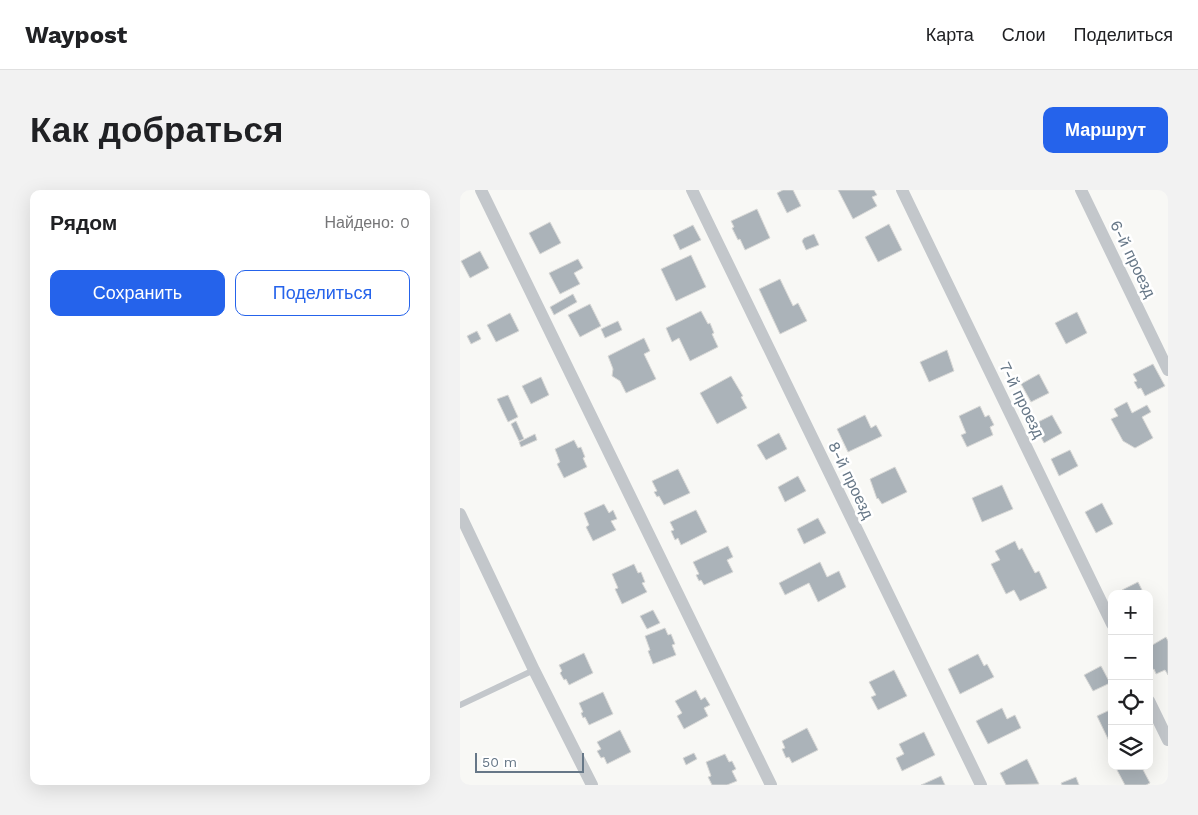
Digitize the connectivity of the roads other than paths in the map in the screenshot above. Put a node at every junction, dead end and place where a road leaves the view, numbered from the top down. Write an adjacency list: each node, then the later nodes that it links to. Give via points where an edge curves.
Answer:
1 (481, 190): 13 (street)
2 (692, 190): 14 (street, 8-й проезд)
3 (902, 190): 7 (street, 7-й проезд)
4 (1081, 190): 5 (street, 6-й проезд)
5 (1168, 370)
6 (461, 520): 8 (street)
7 (1108, 616)
8 (534, 670): 9 (lane); 12 (street)
9 (460, 705)
10 (1153, 710): 11 (street)
11 (1168, 740)
12 (592, 785)
13 (771, 785)
14 (981, 785)

